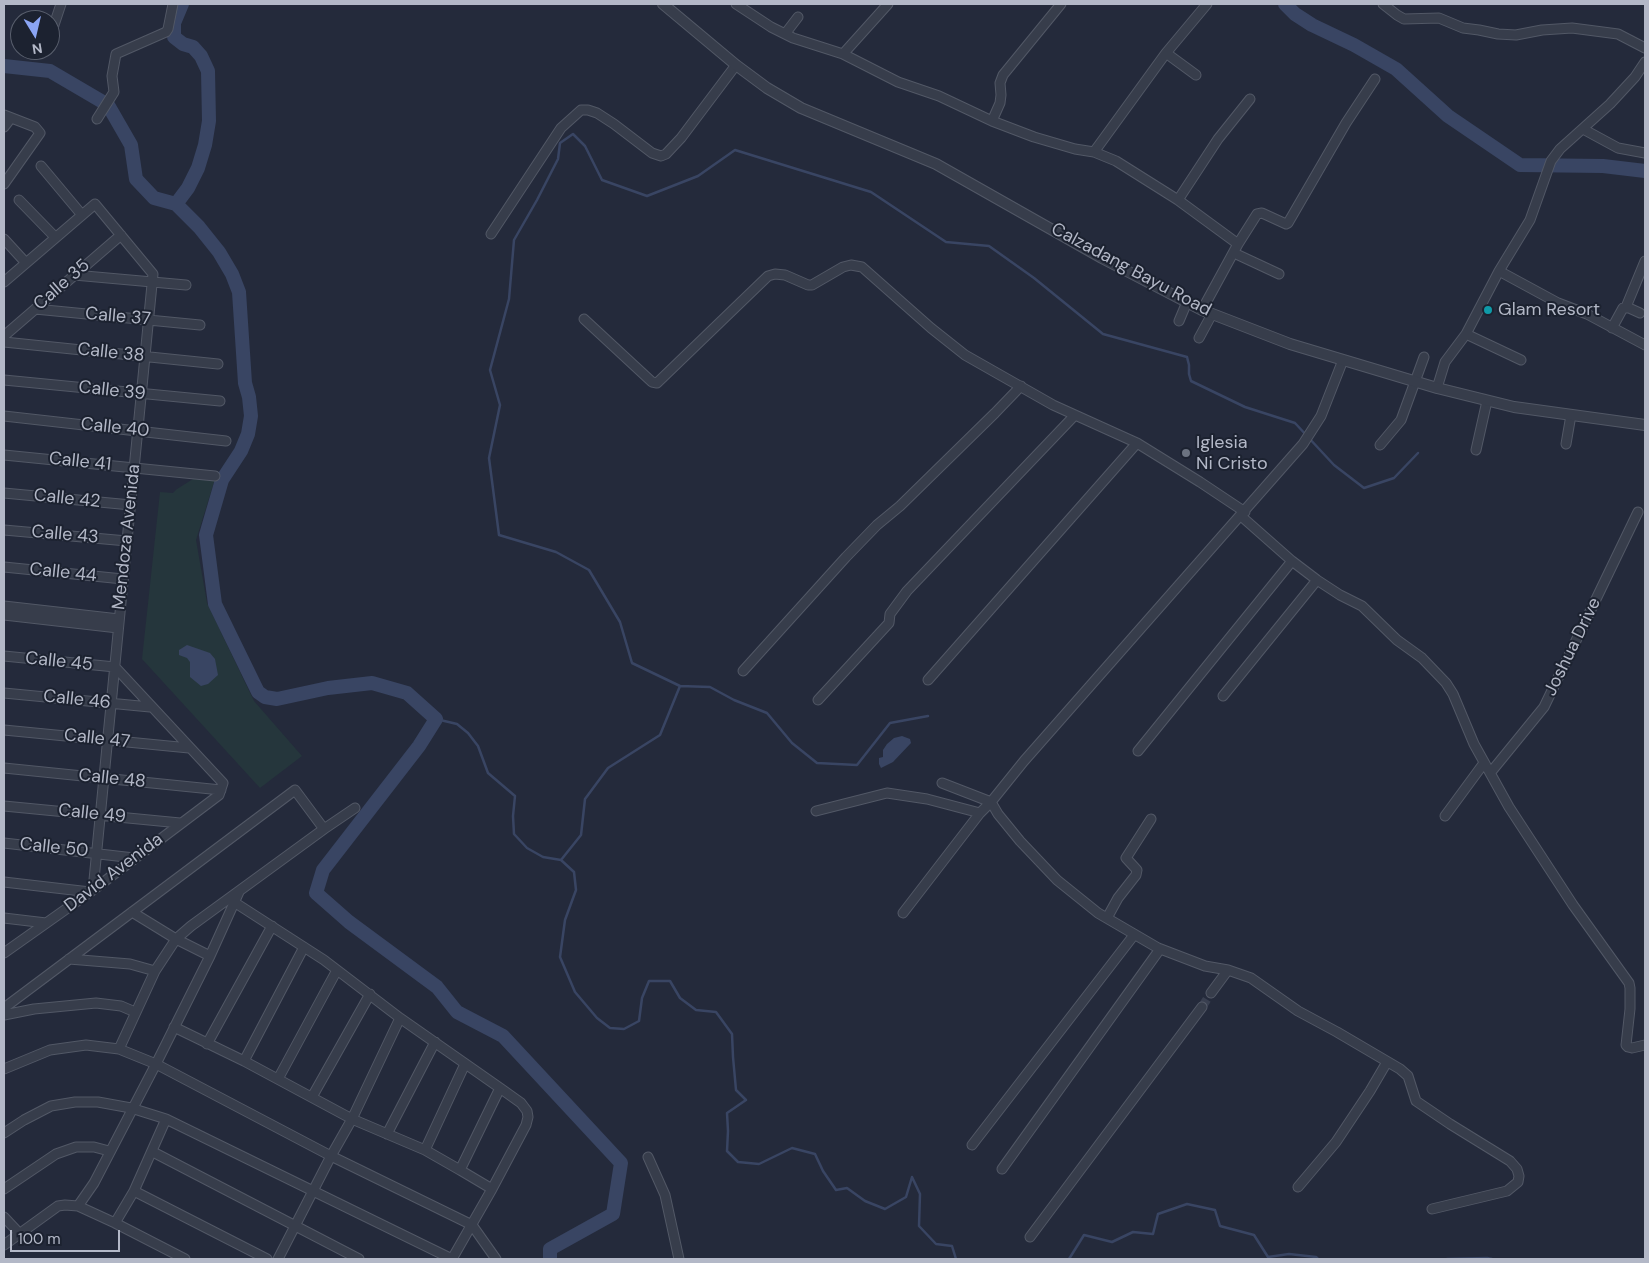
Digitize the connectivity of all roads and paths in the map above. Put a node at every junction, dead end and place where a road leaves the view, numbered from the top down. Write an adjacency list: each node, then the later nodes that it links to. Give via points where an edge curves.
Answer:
1 (173, 4): 18 (street, via 166,32 116,54 112,76 114,92)
2 (663, 4): 14 (street, Calzadang Bayu Road)
3 (736, 4): 9 (street)
4 (888, 4): 11 (street)
5 (1061, 4): 20 (street, via 1003,75 1000,103)
6 (1207, 4): 12 (street)
7 (1383, 4): 10 (street, via 1404,19 1439,18 1463,28 1498,34 1572,28 1618,34)
8 (798, 17): 9 (street)
9 (785, 34): 11 (street)
10 (1645, 48)
11 (843, 54): 20 (street, via 898,82 939,96)
12 (1166, 54): 15 (street); 23 (street)
13 (1645, 62): 22 (street, via 1610,104)
14 (736, 65): 30 (street, via 697,117 661,156 652,153 597,113 581,110 561,128); 43 (street, Calzadang Bayu Road, via 801,108 936,164)
15 (1196, 75)
16 (1375, 78): 34 (street, via 1288,223 1259,213)
17 (1250, 99): 28 (street, via 1218,139)
18 (102, 111)
19 (7, 116): 21 (street); 26 (street, via 35,126 40,133)
20 (992, 121): 23 (street, via 1034,137)
21 (4, 127)
22 (1583, 129): 24 (street, via 1618,148); 37 (street, via 1551,161 1530,220)
23 (1094, 152): 28 (street, via 1125,166)
24 (1645, 153)
25 (41, 166): 29 (street)
26 (4, 184)
27 (19, 200): 32 (street)
28 (1178, 200): 34 (street)
29 (82, 215): 31 (street, Mendoza Avenida, via 95,204); 32 (street)
30 (491, 234)
31 (121, 235): 39 (street, Calle 35); 41 (street, Mendoza Avenida, via 153,274)
32 (55, 237): 36 (street)
33 (4, 239): 36 (street)
34 (1236, 249): 38 (street); 46 (street)
35 (1645, 260): 44 (street)
36 (26, 263): 40 (street)
37 (1499, 271): 53 (street, via 1558,304 1587,314); 54 (street)
38 (1279, 274)
39 (74, 275): 41 (street); 45 (street, Calle 35)
40 (4, 282)
41 (152, 282): 42 (street); 49 (street, Mendoza Avenida)
42 (186, 285)
43 (1187, 302): 46 (street, Calzadang Bayu Road); 51 (street)
44 (1626, 308): 47 (street); 53 (street)
45 (35, 309): 49 (street, Calle 37); 55 (street, Calle 35)
46 (1202, 310): 48 (street, Calzadang Bayu Road)
47 (1640, 313)
48 (1212, 314): 56 (street); 61 (street, Calzadang Bayu Road)
49 (149, 320): 52 (street, Calle 37); 59 (street, Mendoza Avenida)
50 (584, 320): 66 (street, via 652,382 657,383 768,276 785,275 808,286 851,265 862,267 966,356)
51 (1179, 321)
52 (200, 325)
53 (1612, 328): 58 (street)
54 (1466, 334): 62 (street); 67 (street, via 1445,362)
55 (4, 336)
56 (1199, 338)
57 (4, 342): 59 (street, Calle 38)
58 (1645, 345)
59 (145, 356): 63 (street, Calle 38); 68 (street, Mendoza Avenida)
60 (1424, 357): 65 (street)
61 (1343, 360): 65 (street, Calzadang Bayu Road); 87 (street, via 1311,433)
62 (1521, 360)
63 (218, 364)
64 (4, 380): 68 (street, Calle 39)
65 (1414, 381): 67 (street, Calzadang Bayu Road); 79 (street, via 1401,420)
66 (1021, 386): 71 (street); 99 (street, via 858,544)
67 (1437, 388): 69 (street, Calzadang Bayu Road)
68 (142, 394): 70 (street, Calle 39); 75 (street, Mendoza Avenida)
69 (1487, 400): 72 (street, Calzadang Bayu Road); 80 (street)
70 (220, 401)
71 (1075, 415): 77 (street); 103 (street, via 907,591 890,614 889,623)
72 (1571, 415): 74 (street, Calzadang Bayu Road); 78 (street)
73 (4, 416): 75 (street, Calle 40)
74 (1645, 425)
75 (138, 431): 76 (street, Calle 40); 82 (street, Mendoza Avenida)
76 (226, 440)
77 (1136, 443): 87 (street, via 1200,482); 100 (street)
78 (1566, 444)
79 (1380, 445)
80 (1476, 450)
81 (4, 455): 82 (street, Calle 41)
82 (134, 468): 83 (street, Calle 41); 85 (street, Mendoza Avenida)
83 (215, 476)
84 (4, 493): 85 (street, Calle 42)
85 (131, 505): 89 (street, Mendoza Avenida)
86 (1638, 512): 112 (street, Joshua Drive, via 1544,707)
87 (1243, 514): 90 (street); 116 (street)
88 (4, 530): 89 (street, Calle 43)
89 (127, 541): 92 (street, Mendoza Avenida)
90 (1292, 561): 93 (street); 109 (street)
91 (4, 567): 92 (street, Calle 44)
92 (123, 580): 96 (street, Mendoza Avenida)
93 (1317, 580): 102 (street); 110 (street, via 1362,606 1446,683)
94 (4, 606): 96 (street)
95 (4, 615): 96 (street)
96 (119, 623): 98 (street, Mendoza Avenida)
97 (4, 656): 98 (street, Calle 45)
98 (115, 667): 104 (street, Mendoza Avenida); 105 (street)
99 (743, 671)
100 (928, 680)
101 (4, 693): 104 (street, Calle 46)
102 (1223, 696)
103 (818, 700)
104 (111, 704): 105 (street, Calle 46); 107 (street, Mendoza Avenida)
105 (150, 707): 108 (street)
106 (4, 730): 107 (street, Calle 47)
107 (108, 740): 108 (street, Calle 47); 113 (street, Mendoza Avenida)
108 (190, 748): 115 (street, via 223,783)
109 (1138, 751)
110 (1484, 763): 112 (street); 122 (street)
111 (4, 768): 113 (street, Calle 48)
112 (1491, 772): 159 (street, via 1550,871 1629,983 1626,1045 1632,1048)
113 (104, 778): 115 (street, Calle 48); 121 (street, Mendoza Avenida)
114 (942, 783): 116 (street)
115 (221, 790): 124 (street, David Avenida, via 219,795)
116 (991, 802): 120 (street); 136 (street, via 1020,841 1057,880)
117 (4, 806): 121 (street, Calle 49)
118 (355, 808): 125 (street)
119 (816, 811): 120 (street, via 887,793 927,799)
120 (980, 813): 134 (street)
121 (100, 815): 124 (street, Calle 49); 127 (street, Mendoza Avenida)
122 (1445, 816)
123 (1151, 819): 136 (street, via 1126,858 1136,870 1136,875)
124 (180, 824): 128 (street, David Avenida)
125 (324, 829): 131 (street); 133 (street, via 295,790)
126 (4, 843): 127 (street, Calle 50)
127 (96, 853): 128 (street, Calle 50); 130 (street, Mendoza Avenida)
128 (134, 858): 130 (street, David Avenida)
129 (4, 882): 130 (street)
130 (91, 891): 137 (street, David Avenida)
131 (239, 892): 132 (street); 140 (street)
132 (234, 902): 138 (street); 144 (street)
133 (132, 912): 140 (street); 145 (street)
134 (903, 913)
135 (4, 918): 137 (street)
136 (1107, 918): 139 (street)
137 (46, 923): 143 (street, David Avenida)
138 (272, 926): 141 (street); 158 (street)
139 (1134, 935): 142 (street); 174 (street)
140 (176, 939): 144 (street); 148 (street)
141 (304, 947): 146 (street); 161 (street)
142 (1160, 949): 147 (street, via 1205,966); 180 (street)
143 (4, 953)
144 (210, 956): 156 (street)
145 (69, 959): 148 (street, via 130,964); 152 (street)
146 (337, 970): 150 (street); 166 (street)
147 (1228, 970): 149 (street); 162 (street, via 1251,978 1298,1012)
148 (155, 971): 153 (street)
149 (1211, 993)
150 (370, 994): 155 (street); 168 (street)
151 (1202, 1007): 194 (street)
152 (4, 1008)
153 (136, 1012): 154 (street, via 121,1006 96,1003); 160 (street)
154 (4, 1015)
155 (400, 1018): 157 (street); 171 (street)
156 (174, 1027): 158 (street); 163 (street)
157 (435, 1042): 164 (street); 173 (street)
158 (207, 1044): 161 (street)
159 (1645, 1045)
160 (119, 1049): 163 (street); 165 (street, via 86,1046 50,1050)
161 (244, 1061): 166 (street)
162 (1387, 1062): 182 (street, via 1336,1142); 188 (street, via 1408,1076 1416,1101 1518,1169 1518,1182 1507,1191)
163 (156, 1064): 169 (street); 178 (street)
164 (465, 1064): 167 (street); 175 (street)
165 (4, 1069)
166 (278, 1079): 168 (street)
167 (500, 1088): 181 (street); 184 (street, via 521,1103 528,1118)
168 (312, 1097): 171 (street)
169 (131, 1108): 170 (street); 172 (street, via 98,1102 51,1106); 176 (street)
170 (166, 1119): 177 (street); 186 (street)
171 (352, 1119): 173 (street); 178 (street)
172 (4, 1133)
173 (387, 1134): 175 (street)
174 (972, 1145)
175 (425, 1150): 181 (street)
176 (109, 1151): 183 (street, via 94,1146 76,1147 56,1154); 187 (street, via 94,1183)
177 (153, 1152): 185 (street); 192 (street)
178 (331, 1156): 186 (street); 191 (street)
179 (648, 1157): 202 (street, via 665,1195)
180 (1002, 1169)
181 (460, 1170): 184 (street)
182 (1298, 1187)
183 (4, 1189)
184 (492, 1189): 191 (street)
185 (134, 1190): 190 (street); 197 (street)
186 (313, 1190): 192 (street); 200 (street)
187 (78, 1206): 190 (street); 193 (street, via 58,1206)
188 (1432, 1209)
189 (4, 1217): 193 (street)
190 (115, 1224): 196 (street)
191 (472, 1225): 200 (street); 201 (street)
192 (295, 1227): 198 (street); 199 (street)
193 (19, 1233): 195 (street)
194 (1030, 1238)
195 (4, 1245)
196 (185, 1259)
197 (267, 1259)
198 (278, 1259)
199 (359, 1259)
200 (452, 1259)
201 (496, 1259)
202 (679, 1259)

